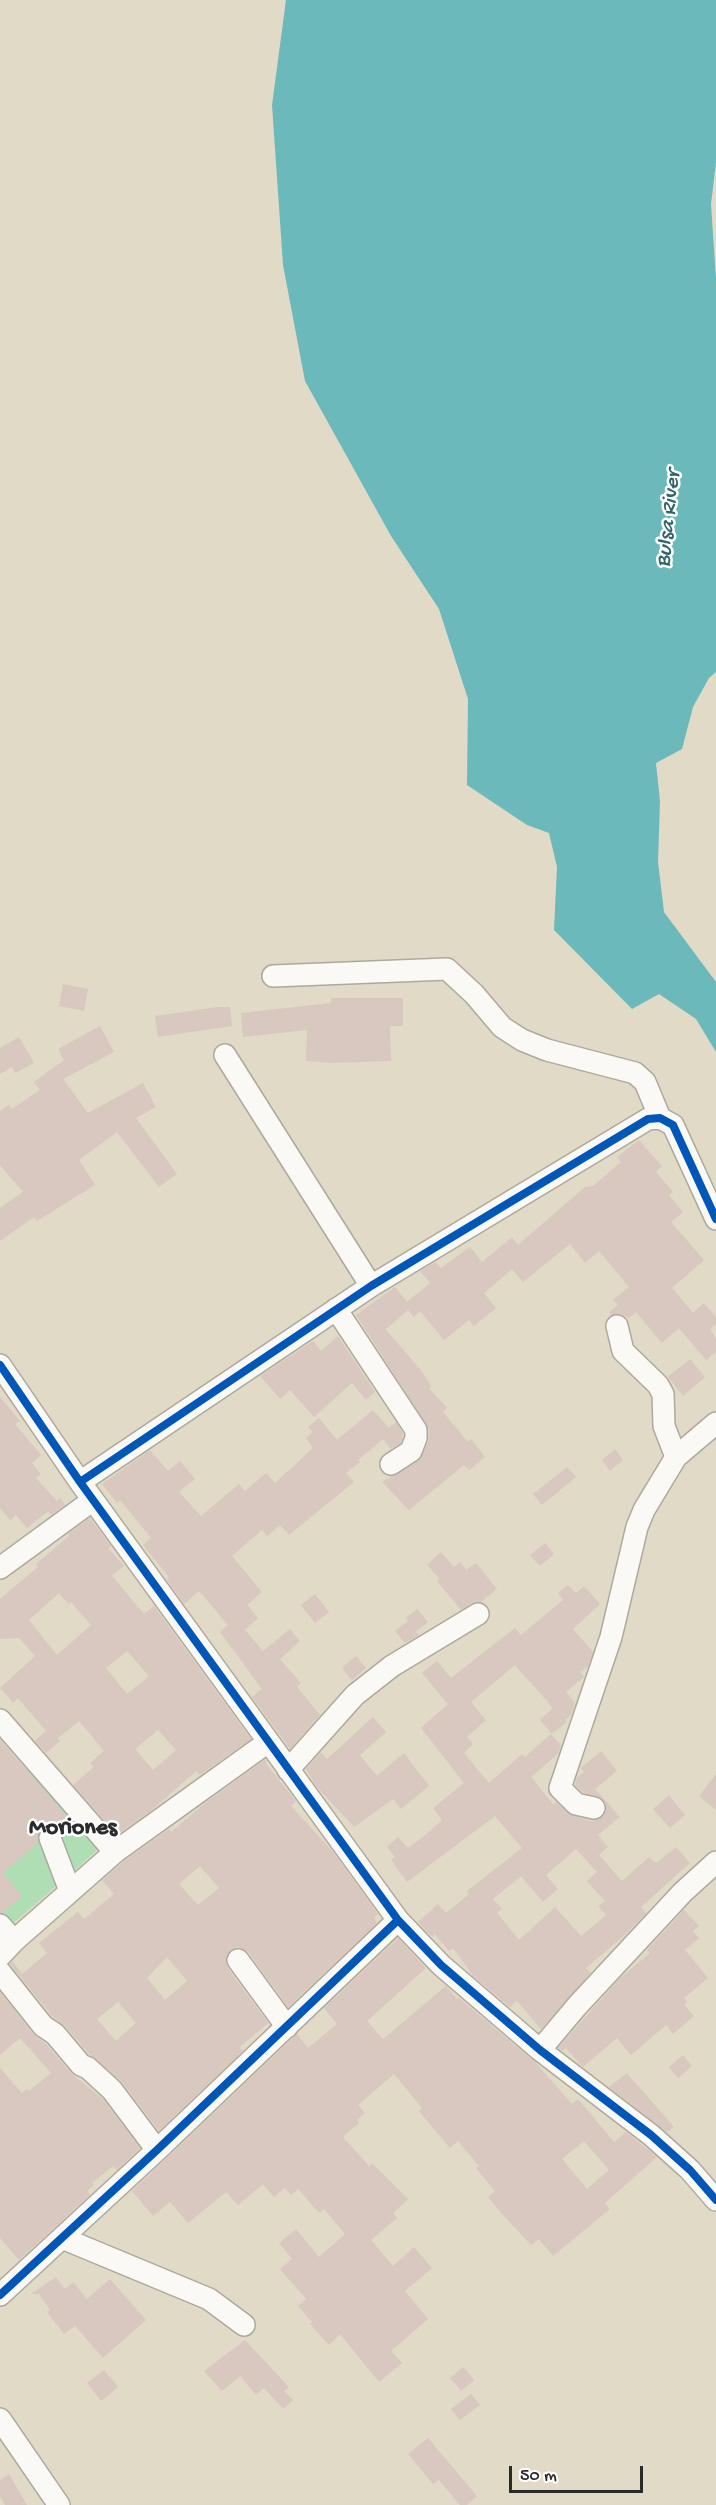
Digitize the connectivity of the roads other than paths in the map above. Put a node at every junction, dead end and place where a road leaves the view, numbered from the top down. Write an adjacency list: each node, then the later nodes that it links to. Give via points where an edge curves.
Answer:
1 (273, 976): 3 (street, via 447,969 502,1027 522,1040 635,1073 645,1082)
2 (225, 1055): 5 (street)
3 (660, 1118): 4 (street, via 673,1125); 5 (street, via 648,1119)
4 (716, 1219)
5 (371, 1286): 6 (street)
6 (336, 1309): 11 (street, via 416,1430 411,1451); 12 (street)
7 (617, 1326): 10 (street, via 623,1351 663,1394 664,1425)
8 (0, 1365): 12 (street)
9 (716, 1423): 10 (street)
10 (676, 1457): 19 (street, via 637,1527 611,1637 560,1788 576,1804)
11 (391, 1464)
12 (80, 1482): 13 (street)
13 (93, 1500): 14 (street); 17 (street)
14 (0, 1568)
15 (478, 1614): 18 (street, via 392,1666 355,1695)
16 (0, 1720): 21 (street)
17 (268, 1742): 18 (street); 21 (street)
18 (288, 1770): 24 (street)
19 (594, 1808)
20 (50, 1838): 23 (street)
21 (115, 1852): 23 (street)
22 (716, 1862): 29 (street, via 683,1892)
23 (70, 1891): 25 (street)
24 (398, 1920): 28 (street); 29 (street, via 441,1965)
25 (5, 1941)
26 (238, 1960): 28 (street)
27 (0, 1972): 30 (street, via 43,2026 112,2090)
28 (287, 2027): 30 (street)
29 (540, 2050): 31 (street, via 651,2135)
30 (157, 2150): 32 (street)
31 (716, 2200)
32 (62, 2238): 33 (street); 34 (street, via 209,2299)
33 (0, 2295)
34 (244, 2325)
35 (0, 2419): 36 (street)
36 (59, 2505)

